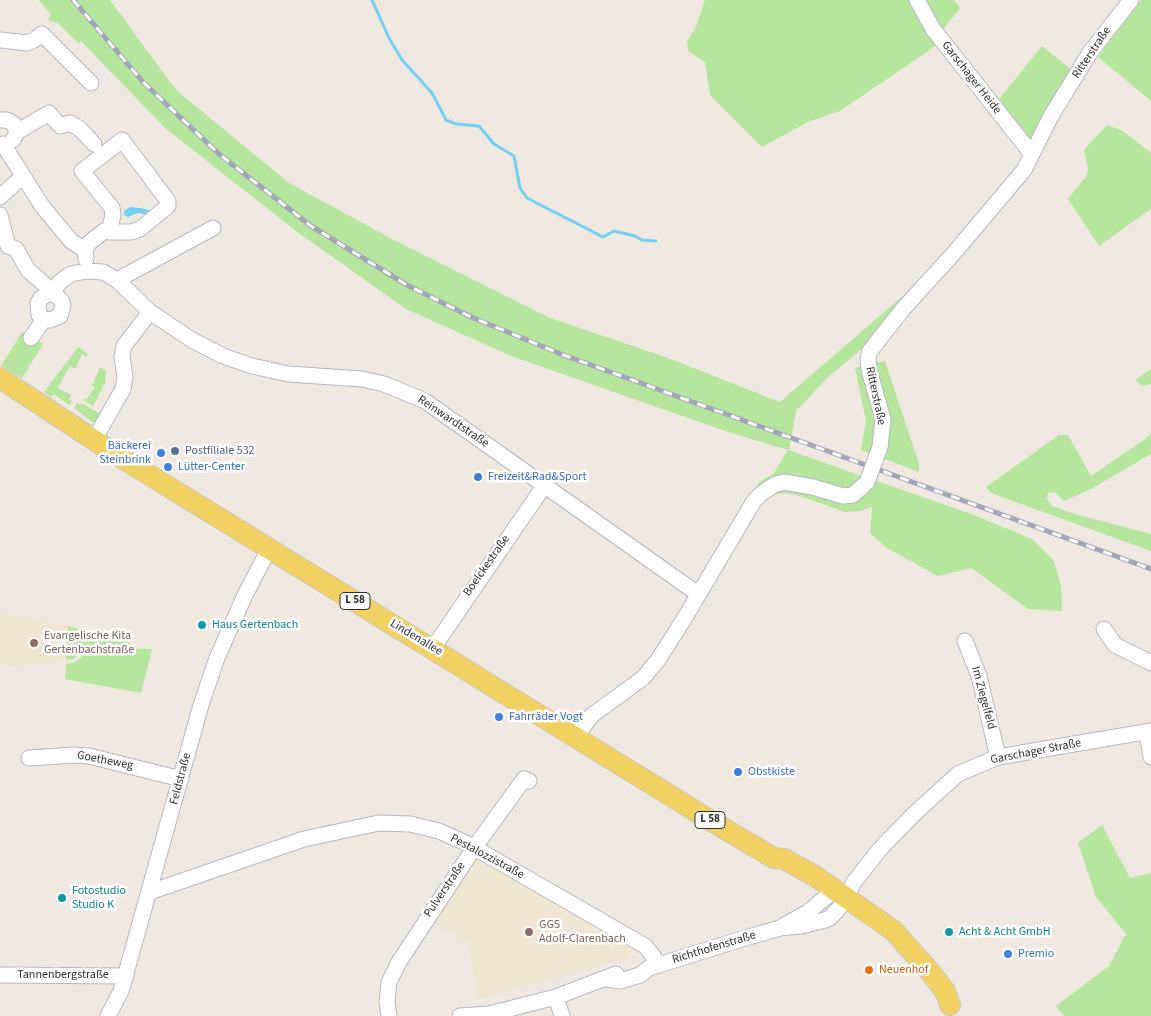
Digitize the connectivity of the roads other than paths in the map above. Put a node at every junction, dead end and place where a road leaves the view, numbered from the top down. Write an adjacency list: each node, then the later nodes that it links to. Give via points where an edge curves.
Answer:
1 (917, 0): 9 (street, Garschager Heide, via 933,29)
2 (1131, 0): 9 (street, Ritterstraße, via 1091,51)
3 (0, 40): 4 (street, via 27,42 42,34)
4 (91, 83)
5 (0, 120): 6 (street, via 12,122)
6 (17, 132): 7 (street, via 13,141); 8 (street, via 49,113 60,126 70,123)
7 (1, 144): 10 (street)
8 (94, 144)
9 (1031, 153): 27 (street, Ritterstraße, bridge, via 1024,170 1003,197 903,308 870,351 869,370 883,419 880,447 867,482 852,495 843,496 798,483 774,485 754,501)
10 (23, 176): 11 (street); 15 (street, via 56,223)
11 (0, 197)
12 (0, 216): 18 (street, via 8,246 16,249 28,270)
13 (213, 228): 17 (street)
14 (109, 232): 14 (street, via 140,229 168,206 168,201 122,140 82,171 112,208); 15 (street, via 104,231)
15 (85, 250): 16 (street)
16 (87, 271): 17 (street, Reinwardtstraße, via 103,272); 18 (street, via 71,274)
17 (117, 280): 19 (street, Reinwardtstraße)
18 (52, 292): 20 (street, via 40,298 40,315 44,319)
19 (150, 312): 24 (street, via 124,346 123,389); 25 (street, Reinwardtstraße, via 192,340 252,366 288,374 362,379 384,384 425,401)
20 (31, 338)
21 (0, 378): 23 (main road, Lindenallee / L 58, via 50,409)
22 (0, 390): 23 (main road, Lindenallee / L 58)
23 (58, 418): 24 (main road, Lindenallee / L 58)
24 (94, 440): 26 (main road, Lindenallee / L 58)
25 (544, 486): 27 (street, Reinwardtstraße); 30 (street, Boelckestraße)
26 (269, 549): 30 (main road, Lindenallee / L 58); 37 (street, Feldstraße, via 220,648)
27 (698, 594): 33 (street, Ritterstraße, via 671,642 642,678 591,716)
28 (1104, 629): 31 (street, via 1115,645)
29 (965, 641): 34 (street, Im Ziegelfeld, via 979,676)
30 (433, 648): 33 (main road, Lindenallee / L 58)
31 (1151, 663)
32 (1149, 731): 34 (street, Garschager Straße); 35 (street, Garschager Straße)
33 (576, 737): 41 (main road, Lindenallee / L 58, via 774,858 779,867)
34 (998, 757): 41 (street, Garschager Straße, via 968,768 947,782 880,848)
35 (1151, 757)
36 (29, 758): 37 (street, Goetheweg, via 89,756)
37 (181, 779): 40 (street, Feldstraße)
38 (529, 781): 39 (street, Pulverstraße, via 524,778)
39 (474, 848): 40 (street, Pestalozzistraße, via 439,832 410,824 379,823 304,839); 42 (street, Pestalozzistraße, via 645,946 654,958); 48 (street, Pulverstraße, via 399,962 389,982)
40 (150, 892): 44 (street, Feldstraße)
41 (840, 895): 42 (street, Richthofenstraße, via 780,928); 46 (main road, L 58, via 907,943 944,991)
42 (652, 967): 45 (street, Richthofenstraße, via 640,975 620,981 607,978)
43 (0, 975): 44 (street, Tannenbergstraße)
44 (126, 976): 47 (street, Feldstraße)
45 (556, 997): 49 (street, Richthofenstraße, via 489,1014); 50 (street)
46 (954, 1010)
47 (108, 1016)
48 (389, 1016)
49 (460, 1016)
50 (562, 1016)

